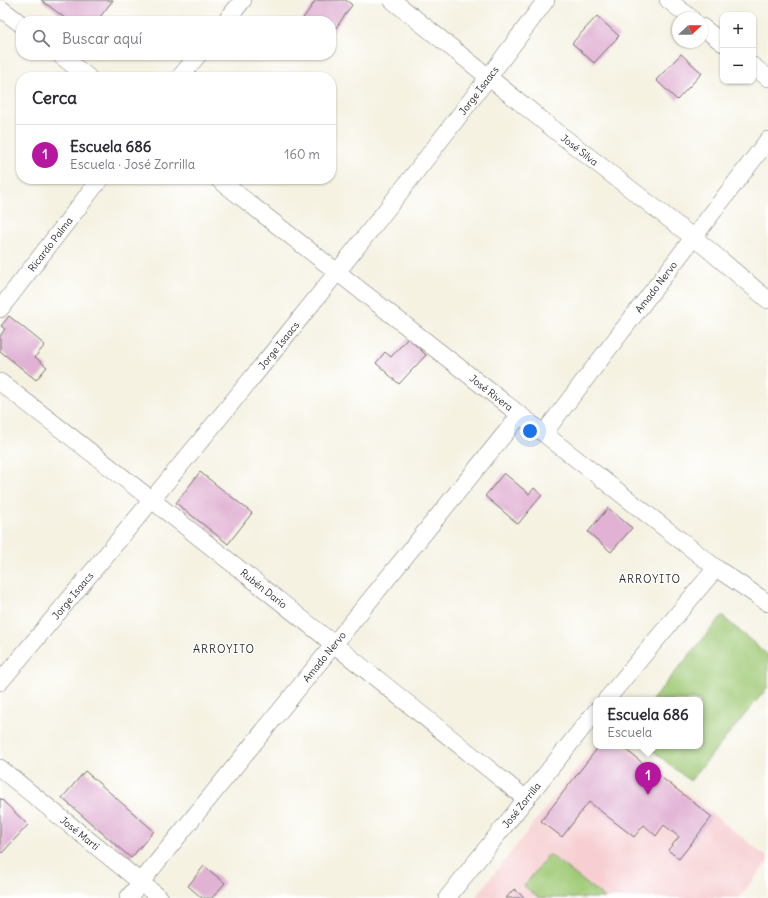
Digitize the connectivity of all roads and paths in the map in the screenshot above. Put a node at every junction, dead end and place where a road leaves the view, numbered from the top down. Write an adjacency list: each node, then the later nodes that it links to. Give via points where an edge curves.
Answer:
1 (243, 0): 7 (street)
2 (392, 0): 16 (street, José Silva)
3 (546, 0): 16 (street, Jorge Isaacs)
4 (668, 0): 6 (street)
5 (0, 8): 8 (street)
6 (683, 12)
7 (230, 16)
8 (16, 20)
9 (708, 32): 10 (street)
10 (720, 41)
11 (66, 60): 14 (street)
12 (194, 60): 15 (street)
13 (756, 68): 17 (street)
14 (82, 72)
15 (184, 72)
16 (489, 78): 21 (street, José Silva); 22 (street, Jorge Isaacs)
17 (768, 78)
18 (768, 140): 21 (street, Amado Nervo)
19 (96, 184): 24 (street, Ricardo Palma)
20 (224, 184): 22 (street, José Rivera)
21 (693, 238): 23 (street, José Silva); 27 (street, Amado Nervo)
22 (338, 272): 26 (street, José Rivera); 28 (street, Jorge Isaacs)
23 (768, 300)
24 (0, 309)
25 (0, 382): 28 (street, Rubén Darío)
26 (520, 415): 27 (street, José Rivera); 32 (street, Amado Nervo)
27 (544, 433): 29 (street, José Rivera)
28 (153, 500): 32 (street, Rubén Darío); 33 (street, Jorge Isaacs)
29 (716, 568): 30 (street, José Rivera); 34 (street)
30 (760, 589): 31 (street, José Rivera)
31 (768, 603)
32 (335, 644): 37 (street, Rubén Darío); 38 (street, Amado Nervo)
33 (0, 682)
34 (608, 697)
35 (593, 715): 37 (street, José Zorrilla)
36 (0, 768): 38 (street, José Martí)
37 (526, 799): 41 (street, José Zorrilla)
38 (141, 882): 39 (street, Amado Nervo); 40 (street, José Martí)
39 (128, 898)
40 (160, 898)
41 (447, 898)

